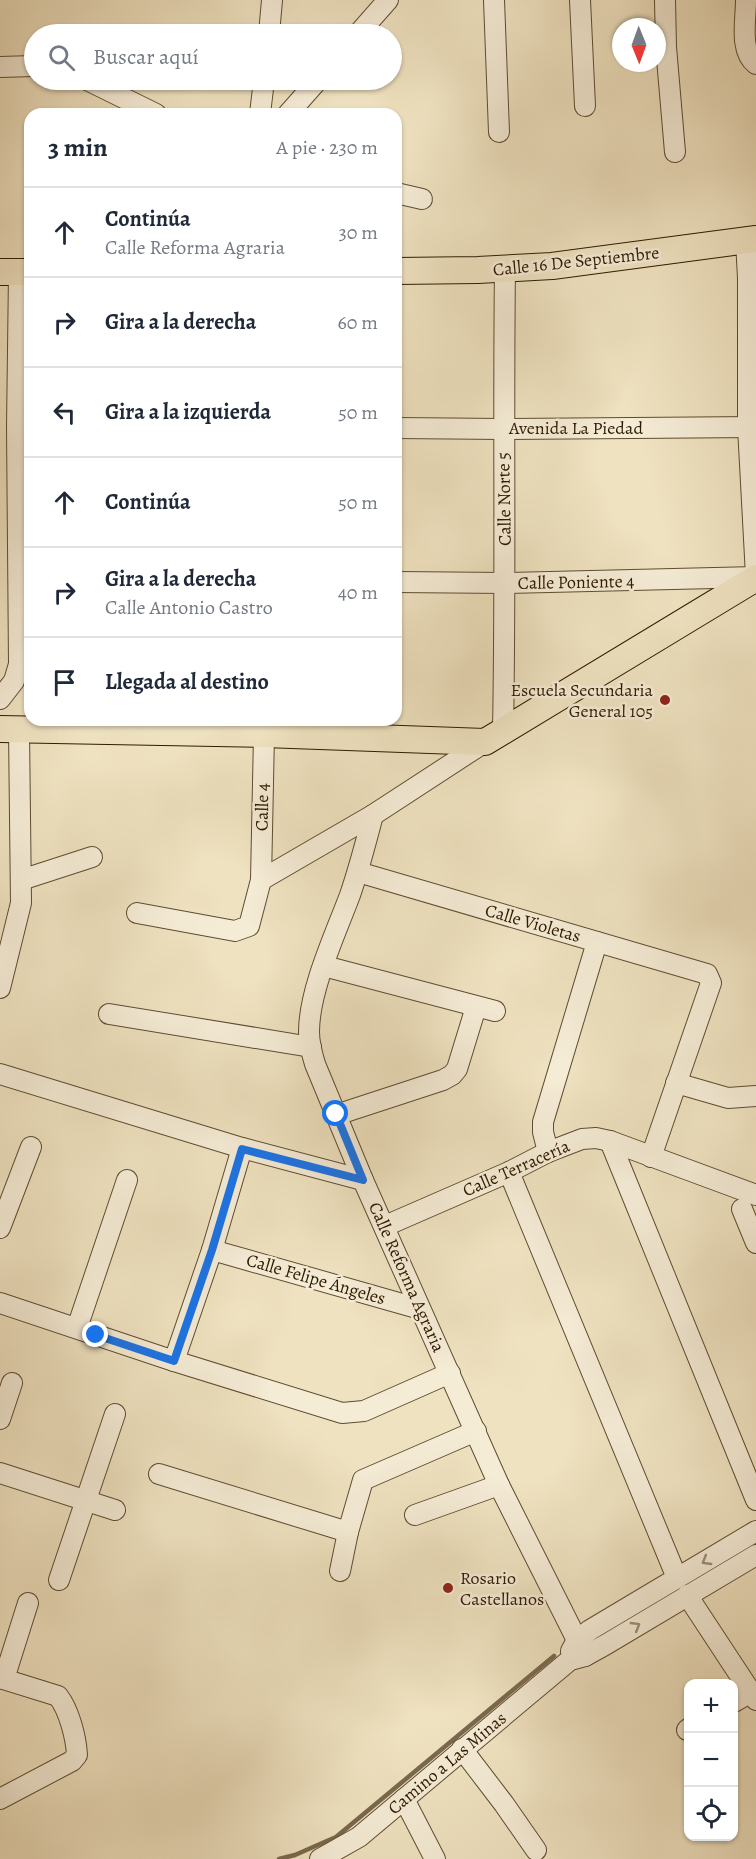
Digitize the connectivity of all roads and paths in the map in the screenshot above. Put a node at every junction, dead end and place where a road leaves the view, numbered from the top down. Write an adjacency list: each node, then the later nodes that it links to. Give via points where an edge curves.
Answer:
1 (272, 0): 7 (street)
2 (388, 0): 8 (street)
3 (494, 0): 19 (street)
4 (580, 0): 15 (street)
5 (665, 0): 20 (street)
6 (746, 0): 9 (street, via 746,47)
7 (270, 24)
8 (367, 24)
9 (756, 64)
10 (24, 66): 11 (street)
11 (0, 67)
12 (107, 90): 16 (street)
13 (263, 90): 17 (street)
14 (309, 90): 18 (street)
15 (585, 106)
16 (144, 108)
17 (261, 108)
18 (293, 108)
19 (499, 132)
20 (675, 152)
21 (402, 194): 22 (street)
22 (422, 199)
23 (751, 240): 24 (main road, Calle 16 De Septiembre); 27 (street)
24 (505, 269): 25 (main road, Calle 16 De Septiembre); 31 (street, Calle Norte 5)
25 (402, 271)
26 (16, 272): 28 (street)
27 (752, 278): 29 (street)
28 (16, 427): 33 (street)
29 (752, 427): 31 (street, Avenida La Piedad); 32 (street)
30 (402, 428): 31 (street, Avenida La Piedad)
31 (503, 429): 35 (street, Calle Norte 5)
32 (756, 577): 35 (street, Calle Poniente 4); 39 (main road)
33 (16, 579): 36 (street, via 19,664 14,681)
34 (402, 582): 35 (street, Calle Poniente 4)
35 (506, 583): 39 (street, Calle Norte 5)
36 (0, 699)
37 (264, 727): 38 (main road); 39 (main road); 44 (street, Calle 4)
38 (9, 729): 43 (street)
39 (494, 736): 40 (street)
40 (373, 815): 42 (street, Calle Reforma Agraria); 44 (street)
41 (92, 857): 43 (street)
42 (358, 872): 46 (street, Calle Violetas); 47 (street, Calle Reforma Agraria)
43 (21, 880): 48 (street, via 21,903)
44 (261, 880): 45 (street, Calle 4, via 249,926 235,932)
45 (137, 913)
46 (597, 942): 52 (street, Calle Violetas, via 707,974 711,983); 58 (street, via 543,1122)
47 (324, 966): 50 (street, Calle Reforma Agraria, via 312,1006); 54 (street, via 486,1009 452,1075)
48 (0, 988)
49 (110, 1014): 50 (street)
50 (311, 1047): 54 (street, Calle Reforma Agraria)
51 (0, 1074): 57 (street)
52 (676, 1083): 53 (street, via 728,1098); 59 (street)
53 (756, 1096)
54 (336, 1114): 62 (street, Calle Reforma Agraria)
55 (610, 1141): 58 (street, Calle Terracería, via 582,1139); 59 (street, Calle Terracería); 82 (street)
56 (31, 1147): 66 (street)
57 (242, 1149): 62 (street); 68 (street)
58 (548, 1152): 60 (street, Calle Terracería)
59 (651, 1156): 63 (street, Calle Terracería)
60 (509, 1172): 65 (street, Calle Terracería); 90 (street)
61 (127, 1180): 71 (street)
62 (363, 1180): 65 (street, Calle Reforma Agraria)
63 (756, 1196)
64 (742, 1209): 67 (street)
65 (385, 1226): 70 (street, Calle Reforma Agraria)
66 (0, 1228)
67 (756, 1243)
68 (212, 1250): 70 (street, Calle Felipe Ángeles); 72 (street)
69 (0, 1303): 71 (street)
70 (420, 1309): 73 (street, Calle Reforma Agraria)
71 (77, 1328): 72 (street)
72 (174, 1361): 73 (street, via 342,1413 364,1411)
73 (450, 1372): 77 (street, Calle Reforma Agraria)
74 (12, 1383): 76 (street)
75 (116, 1414): 81 (street)
76 (0, 1419)
77 (476, 1431): 80 (street, Calle Reforma Agraria); 86 (street, via 363,1480)
78 (0, 1473): 81 (street)
79 (159, 1474): 86 (street)
80 (499, 1485): 84 (street); 92 (street, Calle Reforma Agraria)
81 (85, 1500): 83 (street); 89 (street)
82 (756, 1500)
83 (115, 1510)
84 (415, 1515)
85 (756, 1531): 90 (street, Camino a Las Minas, one-way to 90)
86 (348, 1532): 88 (street)
87 (756, 1555): 90 (street, Camino a Las Minas)
88 (340, 1571)
89 (59, 1580)
90 (682, 1586): 92 (street, Camino a Las Minas); 94 (street)
91 (28, 1603): 93 (street)
92 (577, 1652): 96 (street, Camino a Las Minas)
93 (2, 1679): 97 (street, via 58,1696 77,1755)
94 (753, 1696): 95 (street)
95 (738, 1701)
96 (462, 1749): 98 (street, Camino a Las Minas); 99 (street)
97 (0, 1798)
98 (404, 1799): 100 (street, Camino a Las Minas, via 359,1837); 101 (street)
99 (536, 1850)
100 (320, 1859)
101 (435, 1859)

